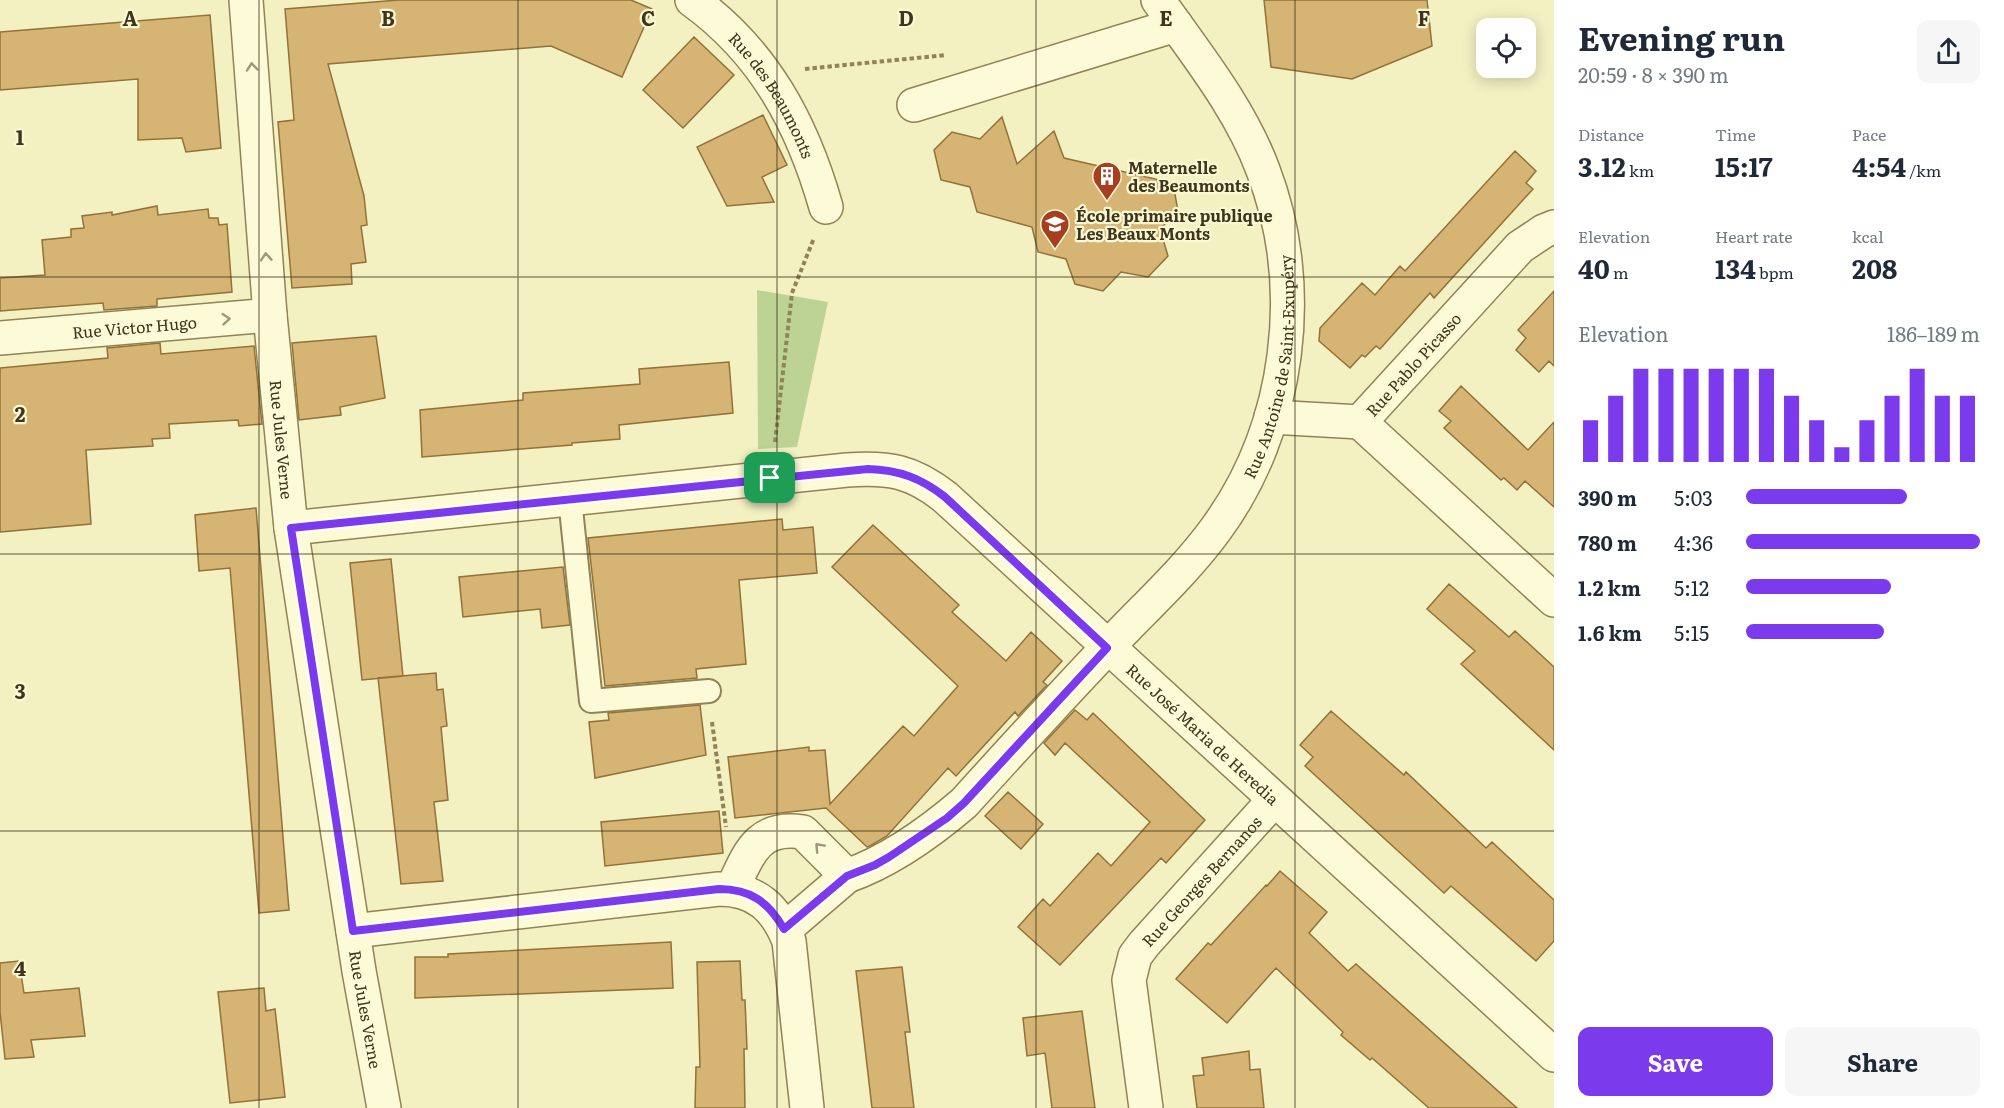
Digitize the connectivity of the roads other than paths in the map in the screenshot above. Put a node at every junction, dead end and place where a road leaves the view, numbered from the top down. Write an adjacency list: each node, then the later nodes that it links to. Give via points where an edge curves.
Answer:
1 (246, 0): 7 (street, Rue Jules Verne, one-way to 1)
2 (692, 0): 5 (street, Rue des Beaumonts, via 754,56 802,135)
3 (1167, 13): 4 (street, Rue Antoine de Saint-Exupéry); 9 (street, Rue Antoine de Saint-Exupéry, via 1243,126 1263,170 1277,218 1286,270 1287,320 1283,364)
4 (914, 105)
5 (826, 207)
6 (1554, 228): 10 (street, Rue Pablo Picasso, via 1520,247)
7 (270, 315): 8 (street, Rue Victor Hugo, one-way to 7); 12 (street, Rue Jules Verne)
8 (0, 338)
9 (1270, 417): 10 (street); 14 (street, Rue Antoine de Saint-Exupéry, via 1253,466 1216,529)
10 (1360, 422): 13 (street, Rue Pablo Picasso)
11 (570, 499): 12 (street, Rue José Maria de Heredia); 14 (street, Rue José Maria de Heredia, via 868,469 898,471 928,484 945,497); 15 (lane, via 591,701)
12 (291, 528): 20 (street, Rue Jules Verne)
13 (1554, 600)
14 (1107, 648): 16 (street, Rue José Maria de Heredia); 17 (street, Rue Antoine de Saint-Exupéry, via 947,818 889,857)
15 (709, 691)
16 (1274, 801): 21 (street, Rue José Maria de Heredia); 24 (street, Rue Georges Bernanos, via 1135,956 1129,980)
17 (847, 876): 18 (street, one-way to 18, via 803,832 774,832 759,840 747,856); 19 (street, Rue Antoine de Saint-Exupéry)
18 (732, 889): 19 (street, via 756,897); 20 (street)
19 (784, 929): 23 (street, via 790,947)
20 (353, 931): 22 (street, Rue Jules Verne)
21 (1554, 1055)
22 (384, 1108)
23 (807, 1108)
24 (1146, 1108)

